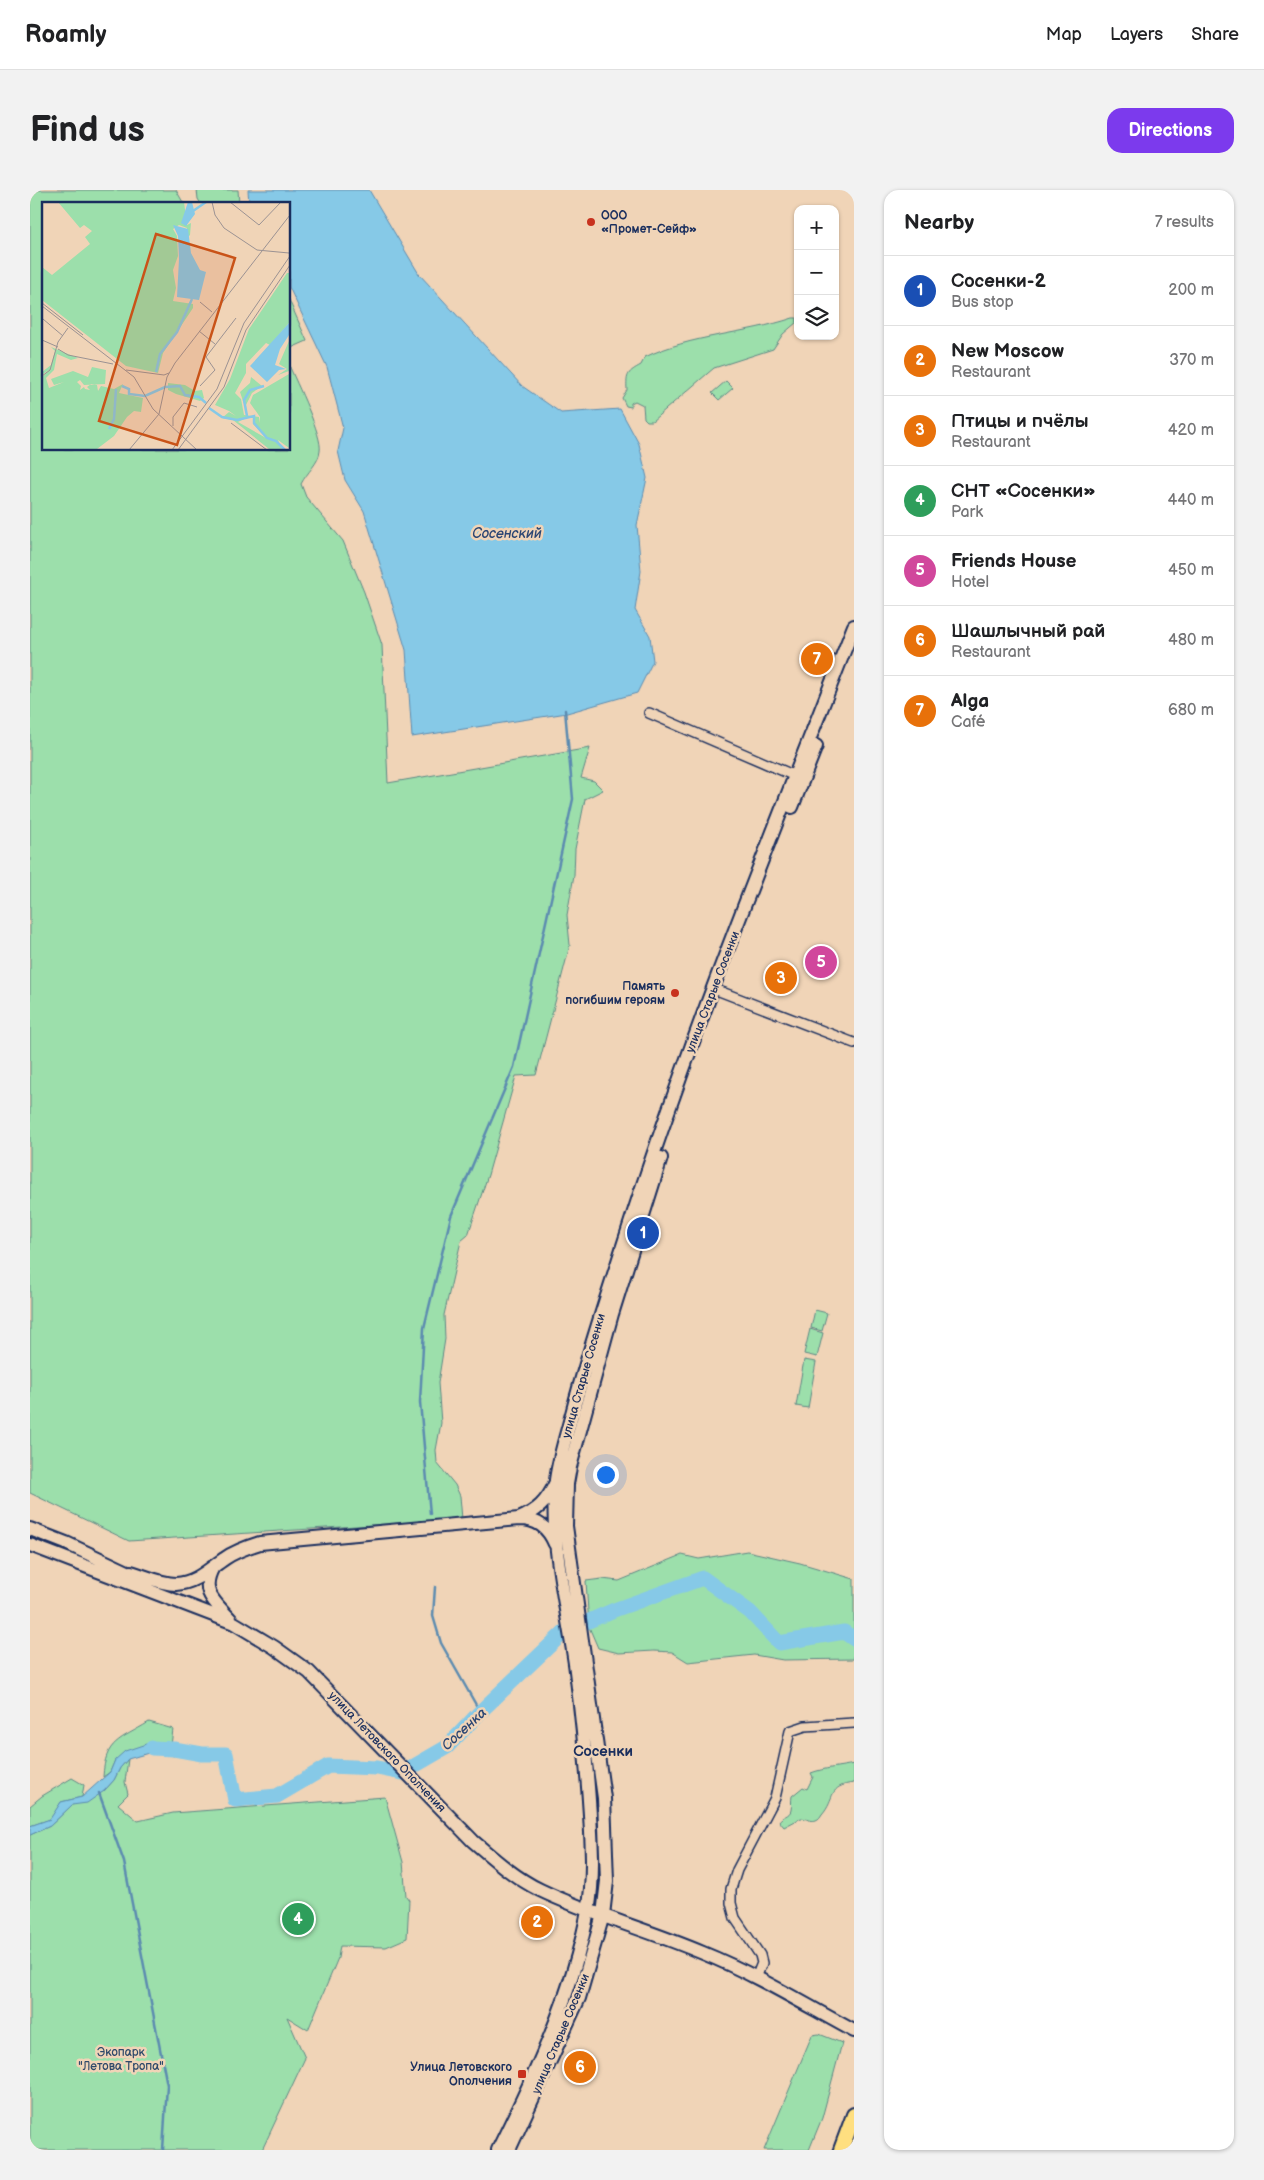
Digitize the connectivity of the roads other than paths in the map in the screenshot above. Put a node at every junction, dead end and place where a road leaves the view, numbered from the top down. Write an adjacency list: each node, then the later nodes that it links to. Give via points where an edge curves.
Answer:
1 (854, 626): 4 (main road, улица Старые Сосенки)
2 (854, 646): 5 (main road, улица Старые Сосенки)
3 (649, 713): 4 (street)
4 (795, 776): 5 (main road, улица Старые Сосенки)
5 (717, 990): 6 (street); 7 (main road, улица Старые Сосенки, via 624,1242 584,1369); 15 (main road, улица Старые Сосенки, via 632,1246 570,1467 566,1526)
6 (854, 1043)
7 (556, 1480): 8 (main road, via 544,1503); 11 (main road, улица Старые Сосенки)
8 (519, 1519): 11 (main road, via 543,1525); 12 (main road, via 260,1544 241,1549)
9 (30, 1529): 13 (main road, улица Летовского Ополчения)
10 (30, 1545): 14 (main road, улица Летовского Ополчения)
11 (558, 1551): 15 (main road, улица Старые Сосенки)
12 (213, 1567): 13 (main road, via 196,1579 174,1584); 16 (main road, via 208,1575 211,1598)
13 (131, 1572): 14 (main road, улица Летовского Ополчения)
14 (164, 1597): 16 (main road, улица Летовского Ополчения)
15 (571, 1603): 17 (main road, улица Старые Сосенки)
16 (234, 1623): 19 (main road, улица Летовского Ополчения, via 309,1672 497,1862 539,1889)
17 (581, 1669): 19 (main road, улица Старые Сосенки, via 592,1852); 20 (main road, улица Старые Сосенки, via 604,1798 607,1852)
18 (854, 1722): 21 (street, via 805,1726 790,1731 775,1798 731,1889 731,1904 736,1918 760,1955 762,1963)
19 (588, 1909): 20 (main road, улица Летовского Ополчения); 24 (main road, улица Старые Сосенки, via 572,1974 551,2034)
20 (603, 1915): 21 (main road, улица Летовского Ополчения, via 703,1953); 25 (main road, улица Старые Сосенки, via 579,1998)
21 (756, 1978): 22 (main road, улица Летовского Ополчения)
22 (854, 2031)
23 (854, 2115): 26 (highway)
24 (498, 2150)
25 (509, 2150)
26 (841, 2150)

